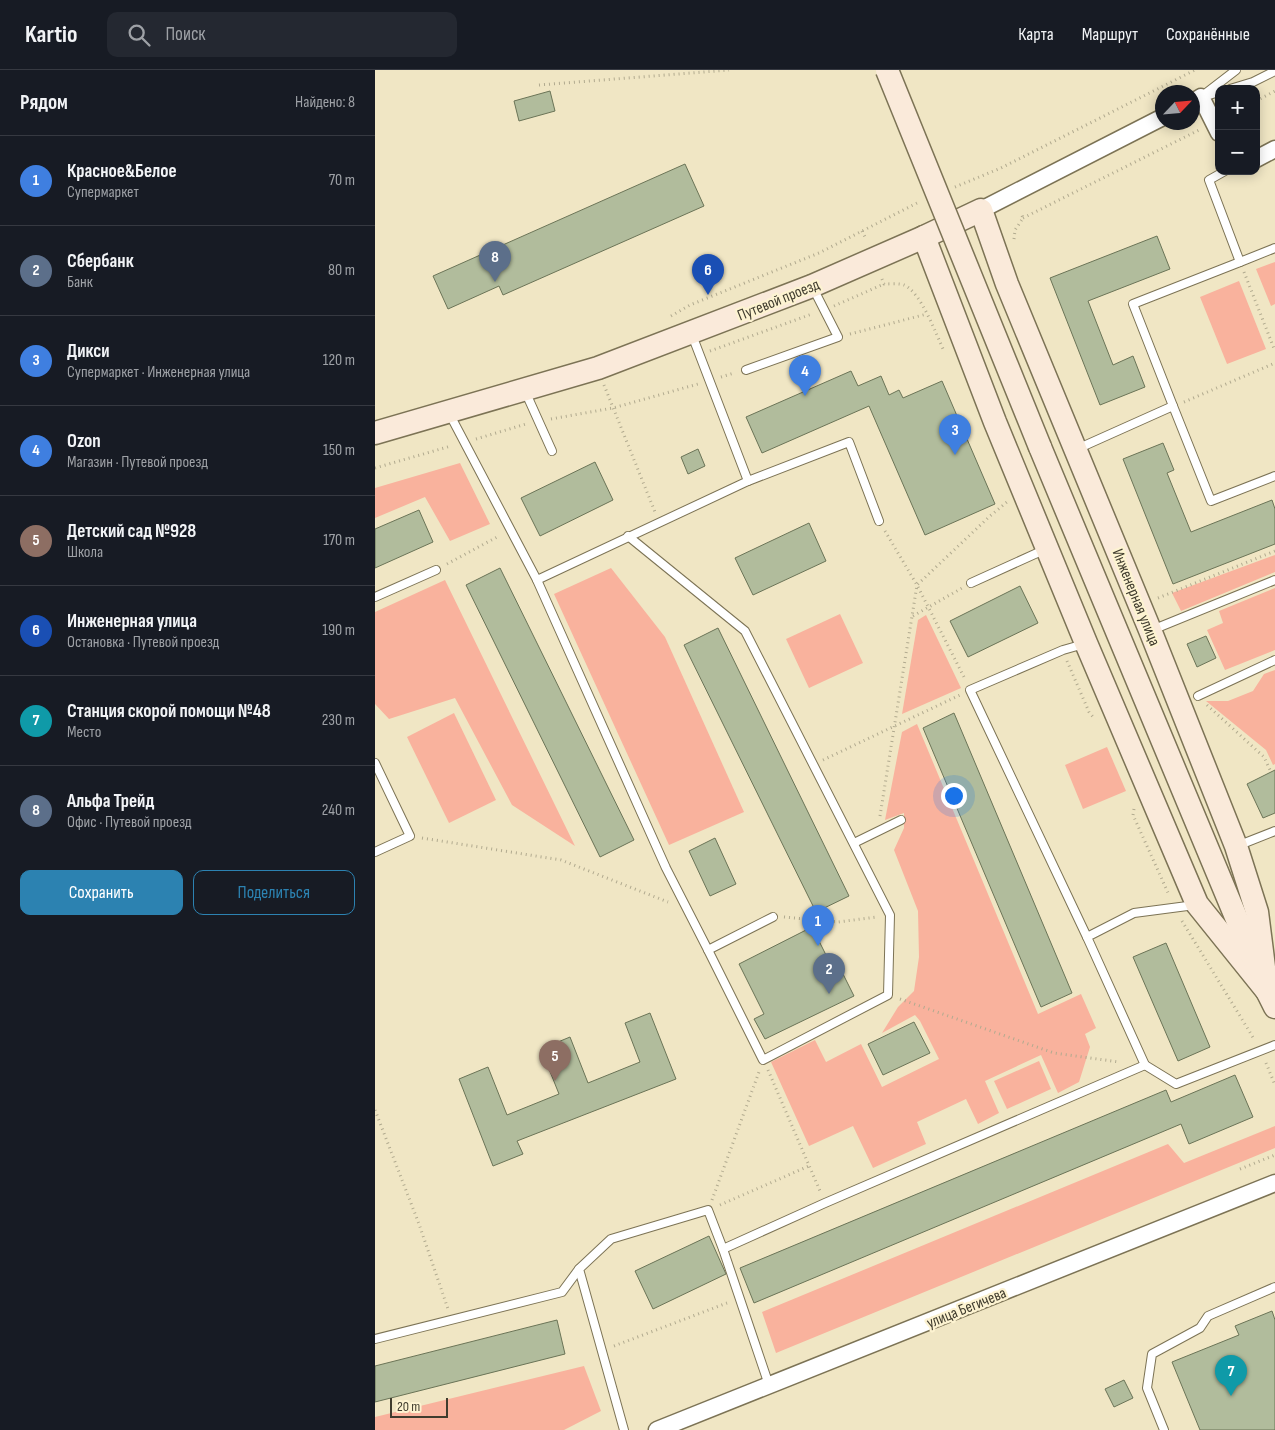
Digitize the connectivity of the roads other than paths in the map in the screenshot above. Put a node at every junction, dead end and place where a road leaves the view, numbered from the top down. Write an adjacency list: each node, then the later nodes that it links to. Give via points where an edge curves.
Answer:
1 (887, 70): 51 (street, bridge, via 1040,447)
2 (1236, 70): 6 (lane)
3 (1275, 71): 4 (lane)
4 (1243, 85)
5 (1215, 93): 7 (lane)
6 (1200, 98)
7 (1200, 99)
8 (1200, 104): 10 (street)
9 (1155, 121): 14 (street, Путевой проезд)
10 (1215, 127)
11 (1275, 149): 12 (street)
12 (1260, 157)
13 (1218, 175): 17 (lane, via 1209,180)
14 (981, 210): 15 (street, Путевой проезд); 25 (street, Инженерная улица, via 1007,284)
15 (923, 237): 18 (street, Путевой проезд); 31 (street)
16 (1275, 248): 17 (lane)
17 (1240, 262): 22 (lane, via 1133,304)
18 (812, 286): 19 (street, Путевой проезд); 20 (lane, via 838,337)
19 (691, 333): 21 (street, Путевой проезд, via 598,368); 28 (lane)
20 (745, 370)
21 (524, 389): 23 (street, Путевой проезд); 26 (lane)
22 (1173, 406): 25 (lane); 27 (lane, via 1211,501)
23 (448, 411): 24 (street, Путевой проезд); 33 (lane)
24 (375, 433)
25 (1077, 449): 37 (street, Инженерная улица)
26 (552, 451)
27 (1275, 476)
28 (748, 481): 29 (lane, via 849,442); 30 (lane)
29 (879, 520)
30 (628, 536): 33 (lane); 44 (lane, via 745,631)
31 (1047, 548): 35 (lane); 38 (street)
32 (436, 570): 36 (lane)
33 (537, 580): 50 (lane, via 662,859)
34 (1275, 580): 37 (lane)
35 (971, 583)
36 (375, 597)
37 (1150, 630): 45 (street, Инженерная улица)
38 (1086, 643): 47 (street); 49 (lane, via 971,690)
39 (1275, 660): 40 (lane)
40 (1198, 696)
41 (375, 763): 46 (lane, via 410,836)
42 (901, 820): 44 (lane)
43 (1275, 831): 45 (lane)
44 (854, 843): 50 (lane, via 890,915 888,995 763,1060)
45 (1235, 846): 51 (street, Инженерная улица, via 1257,912)
46 (375, 852)
47 (1197, 904): 49 (lane, via 1134,913); 51 (street)
48 (773, 917): 50 (lane)
49 (1087, 937): 53 (lane)
50 (708, 950)
51 (1271, 999)
52 (1275, 1045): 53 (lane, via 1176,1084)
53 (1145, 1065): 55 (lane)
54 (1275, 1183): 59 (street, улица Бегичева)
55 (723, 1249): 56 (lane, via 708,1210 611,1239); 59 (lane)
56 (579, 1269): 58 (lane, via 561,1292); 60 (lane)
57 (1275, 1288): 62 (lane, via 1208,1316 1200,1328 1152,1354 1147,1388)
58 (375, 1339)
59 (769, 1385): 61 (street, улица Бегичева)
60 (624, 1430)
61 (657, 1430)
62 (1164, 1430)

